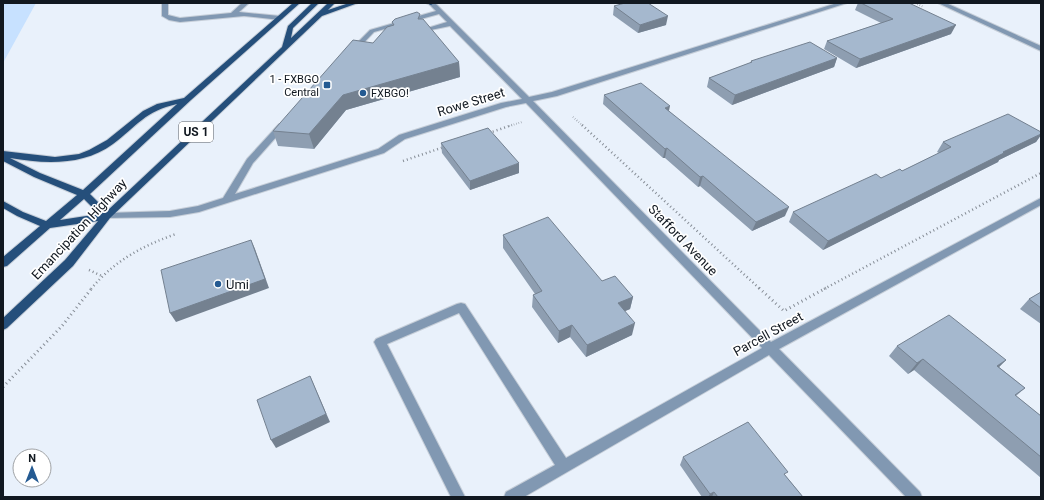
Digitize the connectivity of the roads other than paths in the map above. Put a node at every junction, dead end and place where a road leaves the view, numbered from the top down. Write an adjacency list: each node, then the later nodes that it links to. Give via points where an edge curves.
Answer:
1 (165, 3): 11 (street, via 165,16 171,19)
2 (246, 3): 11 (street)
3 (297, 3): 13 (main road, Emancipation Highway / US 1)
4 (316, 3): 17 (main road, via 290,27)
5 (332, 3): 12 (main road, Emancipation Highway / US 1)
6 (356, 3): 12 (main road)
7 (431, 3): 10 (street, Stafford Avenue)
8 (844, 3): 22 (street, Rowe Street, via 554,94)
9 (941, 3): 19 (street)
10 (440, 12): 14 (street, Stafford Avenue); 18 (street, via 372,31)
11 (234, 14): 13 (street)
12 (320, 15): 17 (main road, Emancipation Highway / US 1)
13 (280, 18): 21 (main road, Emancipation Highway / US 1)
14 (452, 23): 15 (street); 22 (street, Stafford Avenue)
15 (423, 31)
16 (370, 43): 18 (street)
17 (285, 47): 30 (main road, Emancipation Highway / US 1)
18 (356, 47): 20 (street)
19 (1041, 49)
20 (346, 58)
21 (188, 98): 24 (main road, via 152,109 103,147 86,154 41,161); 26 (main road, Emancipation Highway / US 1)
22 (527, 100): 27 (street, Rowe Street, via 402,137 381,151); 34 (street, Stafford Avenue)
23 (287, 121): 27 (street, via 250,161)
24 (3, 154)
25 (3, 158): 26 (main road)
26 (84, 194): 30 (main road); 31 (main road, Emancipation Highway / US 1)
27 (226, 201): 30 (street, Rowe Street, via 170,214)
28 (1041, 201): 34 (street, Parcell Street)
29 (3, 204): 31 (main road)
30 (107, 216): 31 (main road); 33 (main road, Emancipation Highway / US 1, via 69,263)
31 (48, 225): 32 (main road, Emancipation Highway / US 1)
32 (3, 263)
33 (3, 325)
34 (769, 349): 35 (street, Parcell Street); 38 (street, Stafford Avenue)
35 (564, 467): 36 (street, via 461,306 380,342); 37 (street, Parcell Street)
36 (458, 497)
37 (511, 497)
38 (915, 497)

